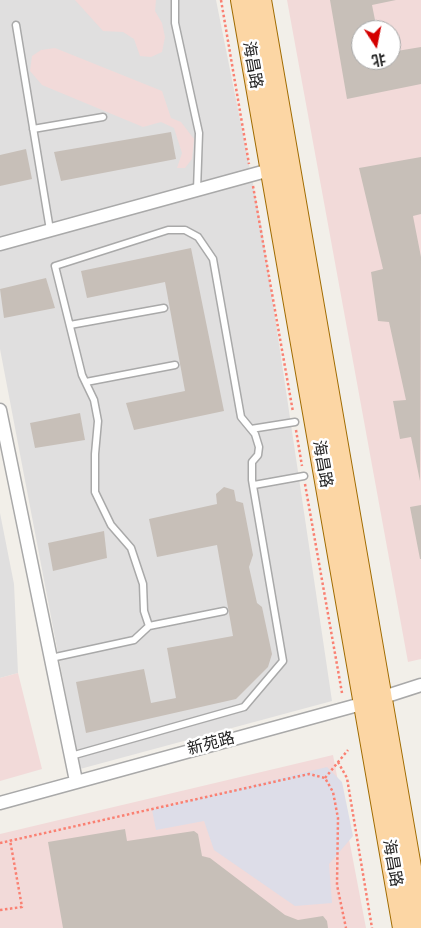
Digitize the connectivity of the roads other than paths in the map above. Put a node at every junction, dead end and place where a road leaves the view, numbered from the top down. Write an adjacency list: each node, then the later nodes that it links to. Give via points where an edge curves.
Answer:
1 (175, 0): 8 (lane, via 175,23 199,133)
2 (241, 0): 7 (main road, 海昌路)
3 (260, 0): 7 (main road, 海昌路)
4 (16, 24): 6 (lane)
5 (103, 117): 6 (lane)
6 (33, 128): 9 (lane)
7 (270, 170): 8 (street); 24 (main road, 海昌路)
8 (197, 190): 9 (street)
9 (50, 230): 10 (street)
10 (0, 244)
11 (164, 308): 12 (lane)
12 (70, 324): 14 (lane); 17 (lane, via 54,266 168,230 185,230 198,237 213,259 241,417)
13 (175, 365): 14 (lane)
14 (86, 382): 21 (lane, via 98,421 95,492 111,525 131,548 142,584)
15 (0, 410): 22 (street)
16 (295, 422): 17 (lane)
17 (251, 429): 19 (lane, via 259,447 252,462)
18 (304, 476): 19 (lane)
19 (254, 485): 25 (lane, via 283,661 244,707)
20 (224, 611): 21 (lane)
21 (149, 626): 22 (lane, via 134,640)
22 (51, 658): 25 (street)
23 (421, 685): 24 (street, 新苑路)
24 (373, 700): 26 (street, 新苑路); 28 (main road, 海昌路); 29 (main road, 海昌路)
25 (71, 756): 26 (street)
26 (76, 781): 27 (street, 新苑路)
27 (0, 803)
28 (421, 925)
29 (403, 928)

